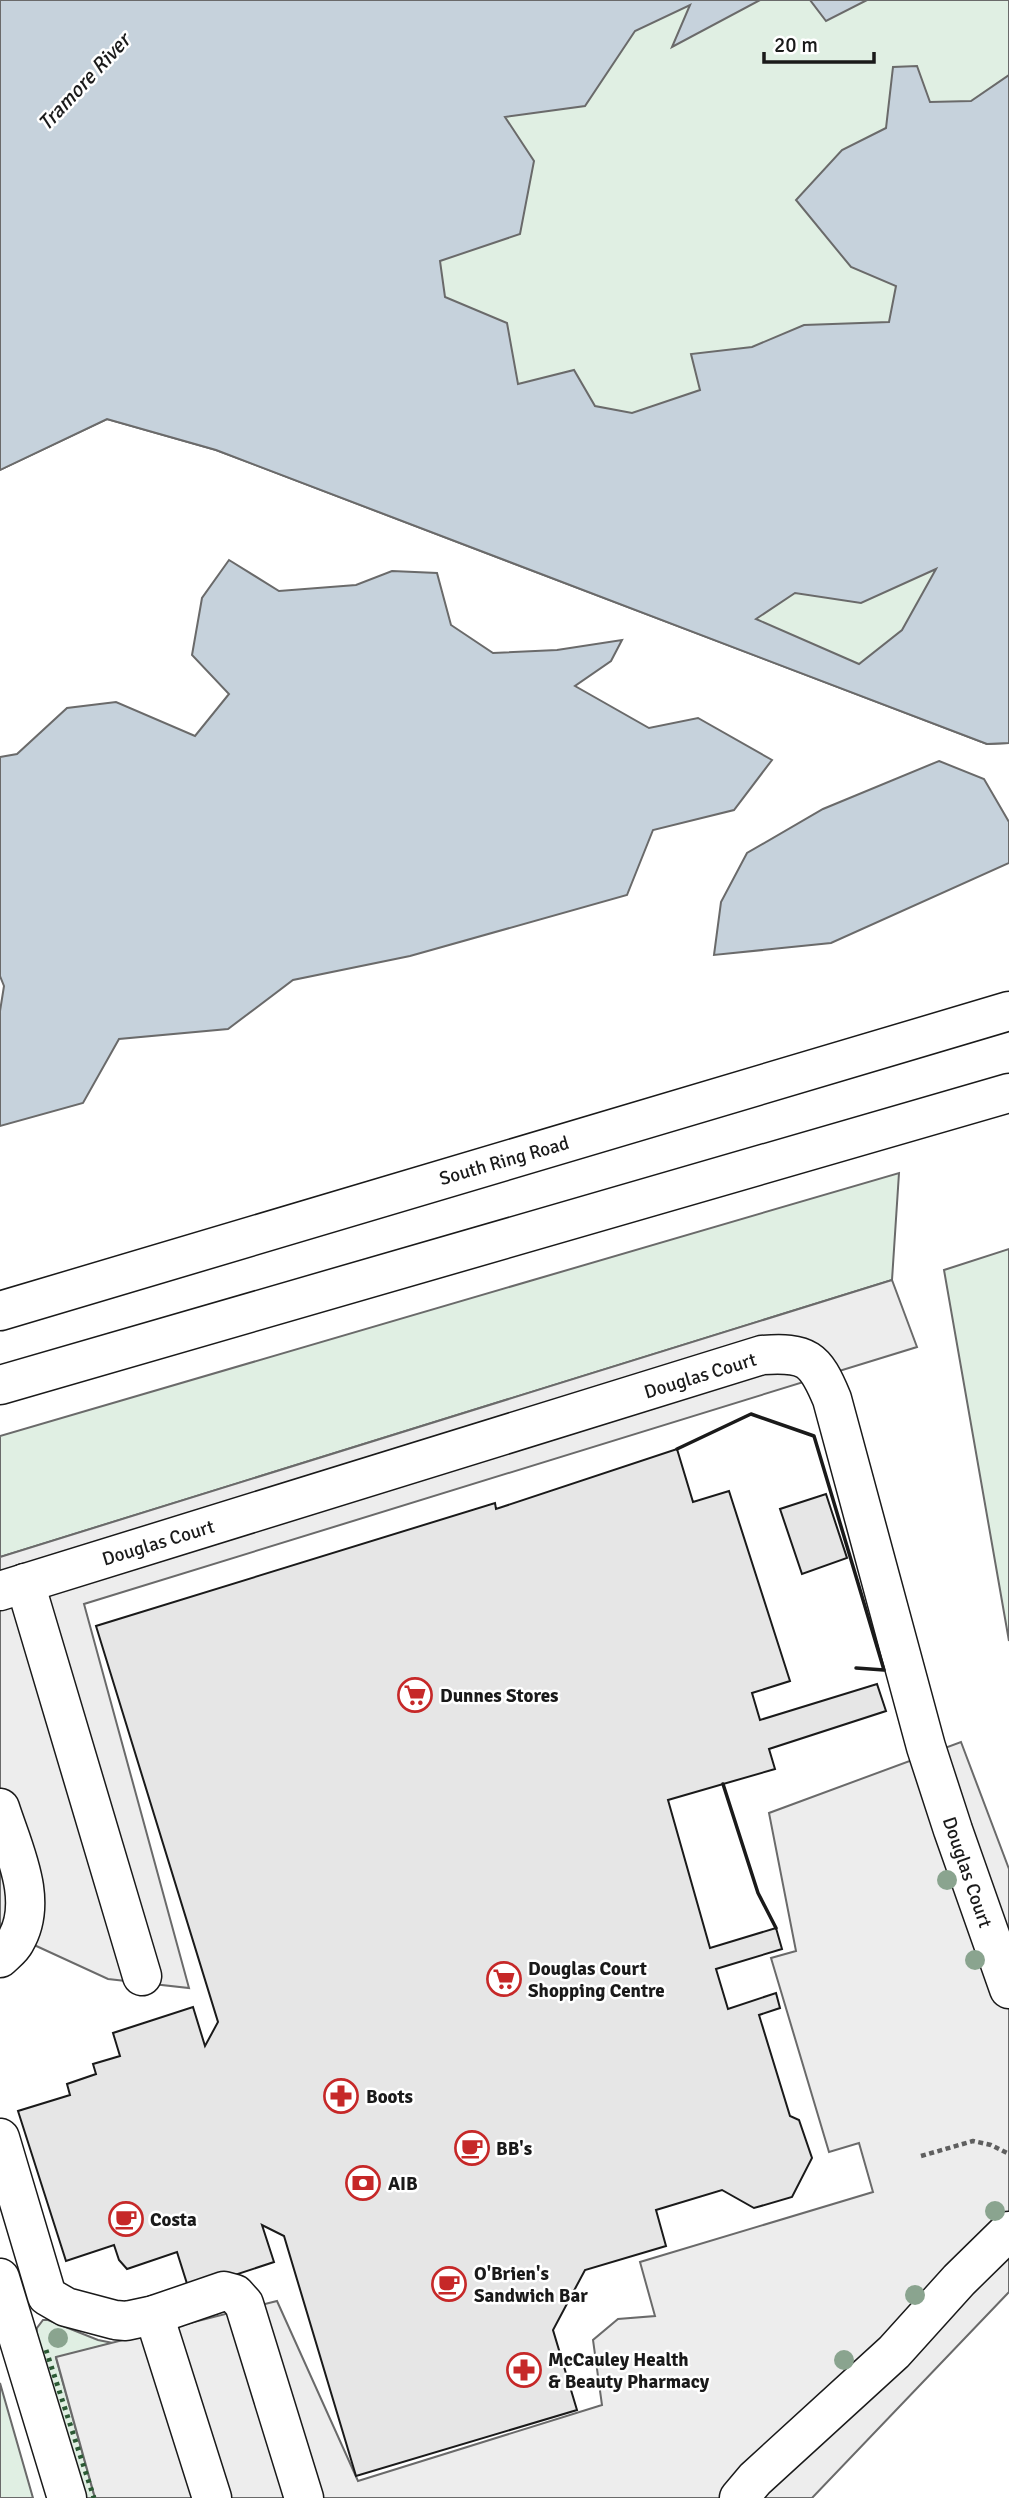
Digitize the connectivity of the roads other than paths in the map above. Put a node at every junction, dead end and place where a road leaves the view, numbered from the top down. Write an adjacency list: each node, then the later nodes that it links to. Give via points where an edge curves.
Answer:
1 (1009, 1012): 3 (main road, South Ring Road)
2 (1009, 1093): 4 (main road)
3 (0, 1311)
4 (0, 1385)
5 (12, 1587): 8 (main road); 9 (main road, Douglas Court, via 762,1355 799,1356 820,1370 832,1399 926,1747)
6 (0, 1808): 7 (main road, via 26,1893 26,1912)
7 (7, 1951)
8 (142, 1976)
9 (1008, 1983)
10 (0, 2138): 13 (main road, via 47,2297 115,2320)
11 (1009, 2231): 17 (main road, via 894,2352)
12 (0, 2278): 14 (main road)
13 (154, 2315): 15 (main road); 16 (main road, via 224,2291 244,2304)
14 (67, 2498)
15 (212, 2498)
16 (304, 2498)
17 (739, 2498)

